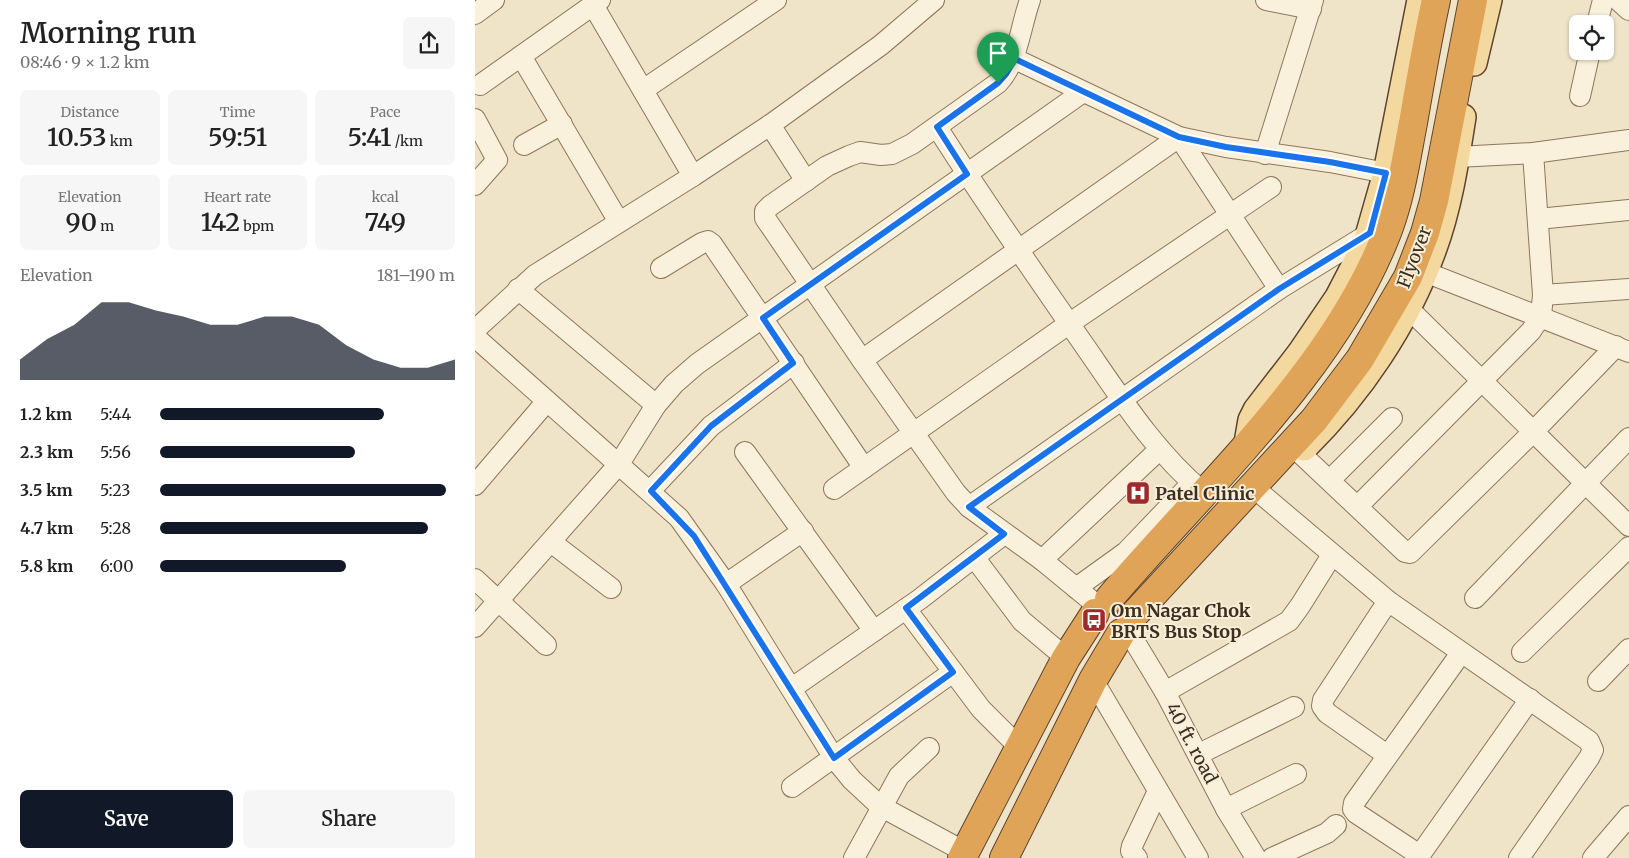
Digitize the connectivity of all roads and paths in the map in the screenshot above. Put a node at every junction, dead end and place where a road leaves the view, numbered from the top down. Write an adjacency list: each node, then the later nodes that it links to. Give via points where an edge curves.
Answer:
1 (494, 0): 15 (street)
2 (776, 0): 21 (street)
3 (1030, 0): 18 (street, via 1021,25)
4 (1266, 0): 13 (street)
5 (1420, 0): 34 (main road)
6 (1437, 0): 70 (highway, Flyover, via 1425,48 1403,177 1389,228 1375,262 1332,337 1288,396)
7 (1473, 0): 47 (highway, Flyover)
8 (1489, 0): 33 (main road)
9 (1603, 0): 16 (street)
10 (1618, 0): 14 (street)
11 (929, 1): 26 (street, via 881,45)
12 (596, 2): 17 (street); 21 (street)
13 (1312, 4): 32 (street)
14 (1629, 10)
15 (475, 14)
16 (1599, 15)
17 (521, 56): 20 (street); 25 (street)
18 (1015, 59): 22 (street); 27 (street, via 998,83)
19 (1589, 60): 23 (street)
20 (481, 85)
21 (643, 90): 36 (street)
22 (1083, 92): 28 (street); 35 (street)
23 (1580, 96)
24 (475, 120): 38 (street, via 497,160)
25 (562, 124): 30 (street); 43 (street)
26 (769, 124): 36 (street); 37 (street)
27 (937, 127): 35 (street); 37 (street, via 892,154 860,152 827,166)
28 (1179, 137): 32 (street); 41 (street); 45 (street)
29 (1629, 140): 31 (street)
30 (524, 144)
31 (1533, 153): 33 (street); 42 (street)
32 (1265, 154): 34 (street)
33 (1457, 157): 47 (main road, via 1442,225)
34 (1386, 173): 44 (main road)
35 (967, 174): 45 (street); 48 (street)
36 (693, 176): 43 (street)
37 (806, 181): 48 (street, via 765,211 765,218)
38 (475, 184)
39 (1271, 187): 41 (street)
40 (1629, 210): 42 (street)
41 (1230, 215): 49 (street); 56 (street)
42 (1538, 218): 52 (street)
43 (619, 222): 51 (street, via 535,275)
44 (1370, 233): 49 (street); 70 (main road, via 1339,297 1256,410)
45 (1018, 251): 56 (street); 60 (street)
46 (661, 268): 55 (street, via 708,241)
47 (1417, 275): 53 (main road); 54 (street); 76 (highway, Flyover, via 1314,420)
48 (811, 286): 55 (street); 60 (street)
49 (1279, 289): 63 (street)
50 (1629, 289): 52 (street)
51 (518, 290): 57 (street); 65 (street)
52 (1543, 295): 54 (street)
53 (1408, 308): 62 (street); 73 (main road, via 1342,409)
54 (1541, 316): 59 (street); 62 (street, via 1531,331)
55 (763, 318): 61 (street); 65 (street, via 697,364)
56 (1069, 323): 63 (street); 68 (street)
57 (475, 330)
58 (475, 337): 64 (street)
59 (1622, 349): 67 (street)
60 (862, 360): 68 (street)
61 (793, 363): 75 (street); 82 (street, via 711,426)
62 (1482, 379): 67 (street); 83 (street)
63 (1122, 400): 71 (street); 84 (street)
64 (547, 401): 74 (street); 79 (street)
65 (656, 405): 74 (street)
66 (1392, 418): 77 (street)
67 (1534, 431): 78 (street); 83 (street, via 1410,553 1405,552)
68 (913, 434): 75 (street); 84 (street)
69 (1629, 438): 78 (street)
70 (1247, 443): 80 (highway, Flyover)
71 (1160, 448): 80 (street); 92 (street)
72 (745, 452): 86 (street)
73 (1300, 453): 76 (main road, via 1283,468); 77 (street)
74 (619, 464): 82 (street); 88 (street)
75 (864, 468): 81 (street)
76 (1260, 480): 90 (street); 103 (highway, Flyover)
77 (1330, 480): 83 (street)
78 (1586, 483): 85 (street); 97 (street)
79 (475, 485)
80 (1197, 488): 96 (street, via 1126,552); 100 (highway, Flyover)
81 (834, 489)
82 (651, 491): 94 (street, via 694,536)
83 (1358, 506)
84 (969, 507): 87 (street)
85 (1629, 526)
86 (803, 531): 94 (street); 104 (street)
87 (1004, 534): 91 (street); 92 (street)
88 (551, 542): 95 (street); 98 (street)
89 (1629, 547): 107 (street)
90 (1332, 555): 99 (street); 114 (street, via 1289,621)
91 (974, 557): 101 (street); 109 (street, via 1022,621)
92 (1042, 560): 96 (street)
93 (475, 579): 98 (street)
94 (726, 584): 113 (street)
95 (611, 588)
96 (1076, 588): 100 (street)
97 (1475, 598)
98 (499, 601): 102 (street); 105 (street)
99 (1389, 601): 108 (street); 120 (street, via 1322,706 1327,713)
100 (1101, 606): 103 (highway, via 1097,626 1101,632 1115,636); 109 (highway, Flyover)
101 (906, 608): 104 (street); 110 (street)
102 (475, 627)
103 (1126, 627): 111 (highway, Flyover); 114 (street, 40 ft. road)
104 (874, 631): 113 (street)
105 (546, 645)
106 (1629, 649): 112 (street)
107 (1522, 652)
108 (1461, 654): 115 (street); 120 (street)
109 (1066, 658): 117 (highway, Flyover)
110 (953, 672): 117 (street, via 981,709); 121 (street)
111 (1093, 680): 124 (street); 132 (highway, Flyover)
112 (1598, 681)
113 (792, 688): 121 (street)
114 (1165, 692): 119 (street, 40 ft. road)
115 (1530, 699): 120 (street, via 1422,852 1415,852 1353,809); 137 (street, via 1589,741 1593,750)
116 (1294, 707): 119 (street)
117 (1019, 747): 129 (highway, Flyover)
118 (929, 748): 125 (street, via 899,776)
119 (1199, 754): 126 (street, 40 ft. road)
120 (1387, 755)
121 (834, 758): 123 (street); 125 (street, via 851,780)
122 (1296, 774): 126 (street)
123 (792, 786)
124 (1158, 791): 133 (street, via 1132,846 1131,851); 134 (street)
125 (880, 806): 129 (street); 131 (street)
126 (1226, 808): 135 (street, 40 ft. road)
127 (1629, 816): 130 (street)
128 (1336, 825): 136 (street)
129 (963, 855)
130 (1601, 855)
131 (854, 858)
132 (1004, 858)
133 (1137, 858)
134 (1198, 858)
135 (1257, 858)
136 (1272, 858)
137 (1519, 858)

